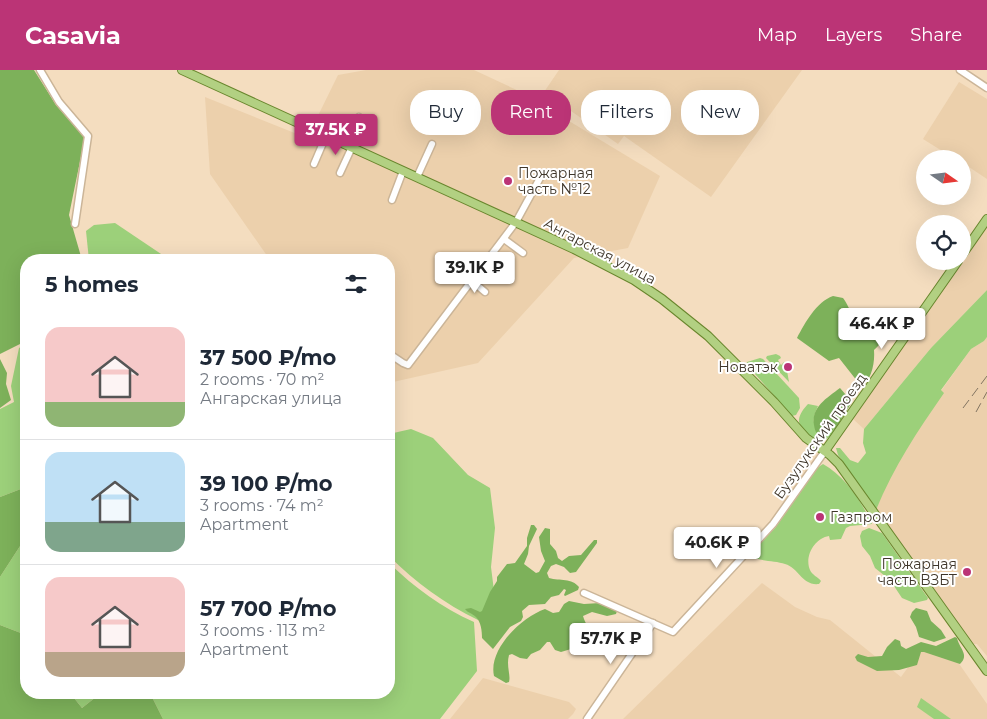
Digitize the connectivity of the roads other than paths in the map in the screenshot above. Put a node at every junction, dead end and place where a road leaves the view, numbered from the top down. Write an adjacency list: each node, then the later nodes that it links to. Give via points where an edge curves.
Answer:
1 (40, 70): 18 (street, via 59,102 88,136)
2 (182, 70): 6 (main road, Ангарская улица)
3 (960, 70): 4 (street)
4 (987, 88)
5 (359, 117): 7 (street)
6 (326, 136): 7 (main road, Ангарская улица); 10 (street)
7 (340, 142): 9 (main road, Ангарская улица)
8 (432, 144): 13 (street)
9 (352, 148): 11 (main road, Ангарская улица); 12 (street)
10 (314, 164)
11 (403, 171): 13 (main road, Ангарская улица); 15 (street)
12 (340, 173)
13 (417, 177): 17 (main road, Ангарская улица)
14 (540, 178): 17 (street)
15 (392, 200)
16 (987, 219): 20 (main road)
17 (516, 222): 19 (street); 26 (main road, Ангарская улица, via 634,280 662,299 708,336 806,438)
18 (75, 224)
19 (504, 239): 21 (street); 23 (street)
20 (971, 242)
21 (523, 253)
22 (952, 270): 26 (main road, Бузулукский проезд)
23 (472, 281): 24 (street); 25 (street, via 408,364)
24 (485, 292)
25 (395, 358)
26 (825, 451): 28 (street, Бузулукский проезд, via 773,524 673,632); 29 (main road, Ангарская улица, via 843,469)
27 (584, 593): 28 (street, Бузулукский проезд)
28 (653, 623): 30 (street)
29 (987, 671)
30 (587, 719)

